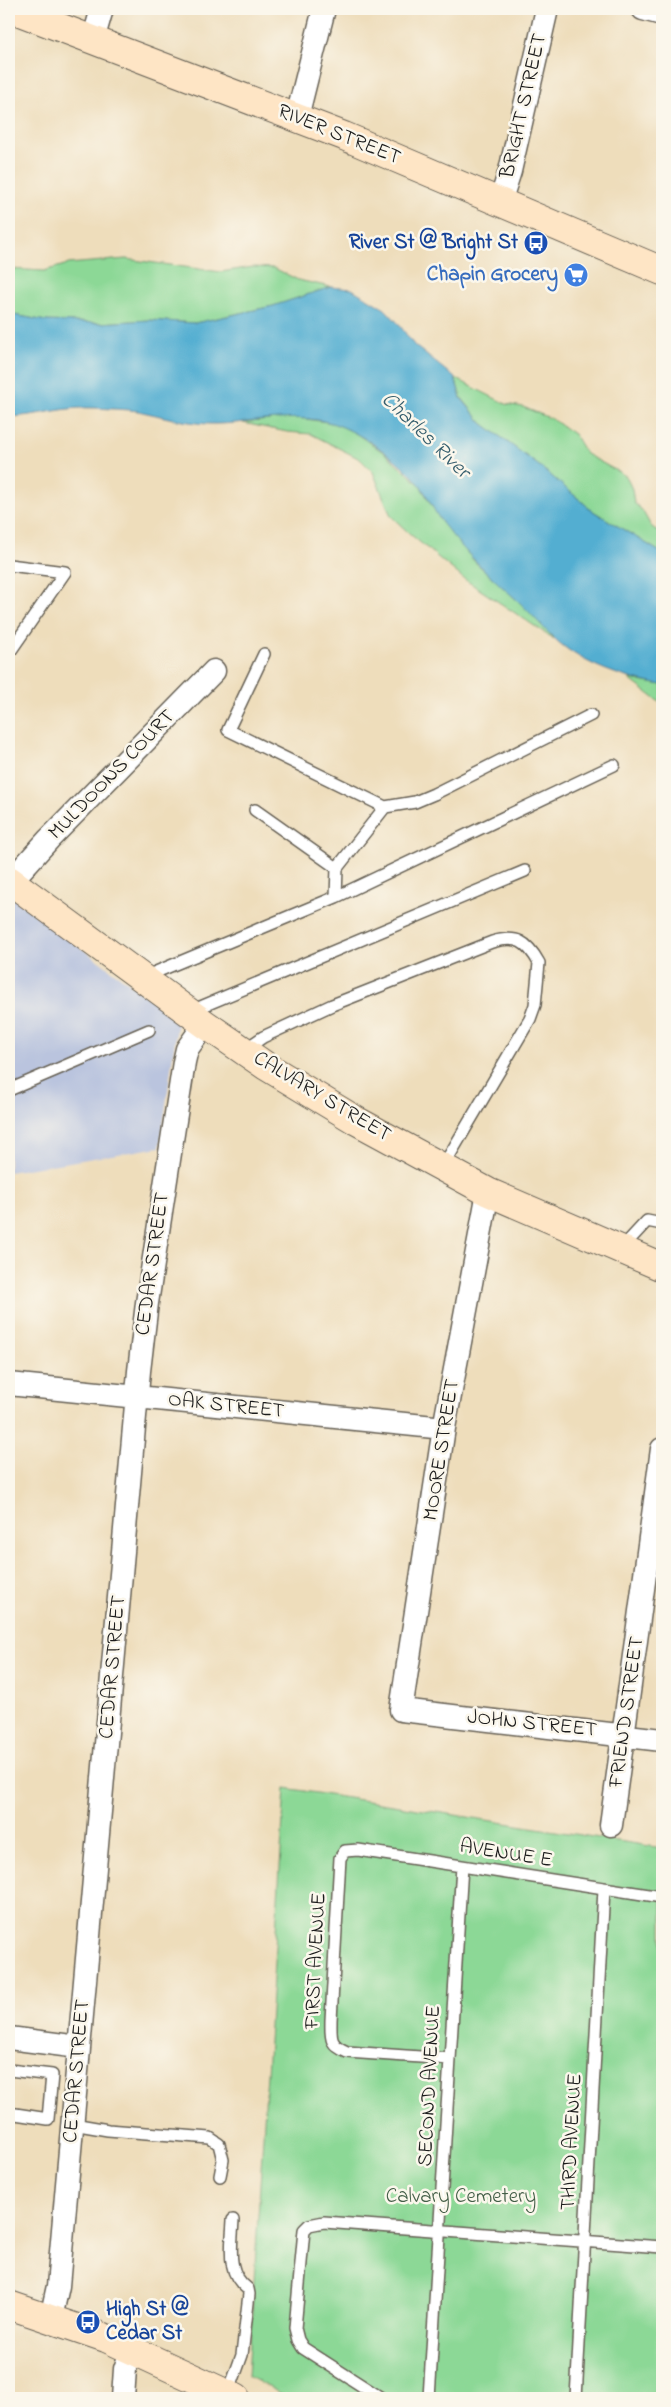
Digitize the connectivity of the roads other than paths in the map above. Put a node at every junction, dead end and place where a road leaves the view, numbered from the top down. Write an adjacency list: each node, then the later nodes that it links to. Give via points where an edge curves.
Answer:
1 (12, 9): 7 (main road, RIVER STREET)
2 (102, 9): 7 (street)
3 (324, 9): 8 (street)
4 (547, 9): 9 (street, BRIGHT STREET)
5 (643, 9): 6 (street)
6 (662, 14)
7 (93, 40): 8 (main road, RIVER STREET)
8 (297, 118): 9 (main road, RIVER STREET)
9 (500, 202): 10 (main road, RIVER STREET)
10 (662, 271)
11 (9, 565): 12 (lane, via 66,572)
12 (9, 653)
13 (264, 654): 17 (lane, via 228,730)
14 (214, 671): 21 (street, MULDOONS COURT)
15 (591, 715): 17 (lane, via 434,794 415,802)
16 (614, 765): 22 (lane)
17 (385, 807): 19 (lane)
18 (255, 810): 19 (lane)
19 (337, 868): 22 (lane)
20 (525, 872): 24 (lane)
21 (10, 880): 23 (main road, CALVARY STREET)
22 (336, 897): 23 (lane)
23 (142, 977): 24 (main road, CALVARY STREET)
24 (197, 1018): 26 (main road, CALVARY STREET); 34 (street, CEDAR STREET, via 184,1062)
25 (149, 1030): 27 (lane)
26 (244, 1050): 28 (main road, CALVARY STREET, via 357,1121); 28 (lane, via 263,1037 332,1005 492,942 503,938 524,943 539,963 535,1005 530,1019)
27 (9, 1090)
28 (442, 1168): 29 (main road, CALVARY STREET)
29 (488, 1192): 31 (main road, CALVARY STREET); 35 (street, MOORE STREET)
30 (662, 1224): 31 (lane, via 647,1221)
31 (620, 1251): 32 (main road, CALVARY STREET)
32 (662, 1268)
33 (9, 1384): 34 (street, OAK STREET)
34 (136, 1396): 35 (street, OAK STREET); 46 (street, CEDAR STREET)
35 (444, 1428): 37 (street, MOORE STREET)
36 (662, 1449): 38 (street, FRIEND STREET)
37 (401, 1710): 38 (street, JOHN STREET)
38 (624, 1735): 39 (street, JOHN STREET); 40 (street, FRIEND STREET)
39 (662, 1740)
40 (611, 1825)
41 (345, 1851): 42 (lane, AVENUE E, via 358,1850); 47 (lane, FIRST AVENUE, via 340,1858 331,2042 347,2052)
42 (462, 1866): 43 (lane, AVENUE E); 47 (lane, SECOND AVENUE)
43 (604, 1889): 44 (lane, AVENUE E); 54 (lane, THIRD AVENUE)
44 (662, 1897)
45 (9, 2038): 46 (street)
46 (80, 2047): 50 (street, CEDAR STREET)
47 (450, 2059): 53 (lane, SECOND AVENUE)
48 (9, 2070): 49 (lane, via 52,2074 48,2118)
49 (9, 2113)
50 (72, 2124): 51 (lane, via 210,2138 219,2144 223,2160); 57 (street, CEDAR STREET, via 58,2286)
51 (220, 2176)
52 (233, 2220): 59 (lane, via 231,2267 237,2281 248,2289 248,2294 242,2355)
53 (440, 2231): 54 (lane); 61 (lane, via 324,2222 309,2225 304,2230 296,2328 298,2340 304,2348); 62 (lane, SECOND AVENUE)
54 (585, 2242): 55 (lane); 63 (lane, THIRD AVENUE)
55 (662, 2247)
56 (9, 2305): 57 (main road)
57 (51, 2318): 58 (main road)
58 (132, 2349): 59 (main road); 60 (street, via 125,2370)
59 (232, 2396)
60 (123, 2398)
61 (381, 2398)
62 (429, 2398)
63 (576, 2398)

